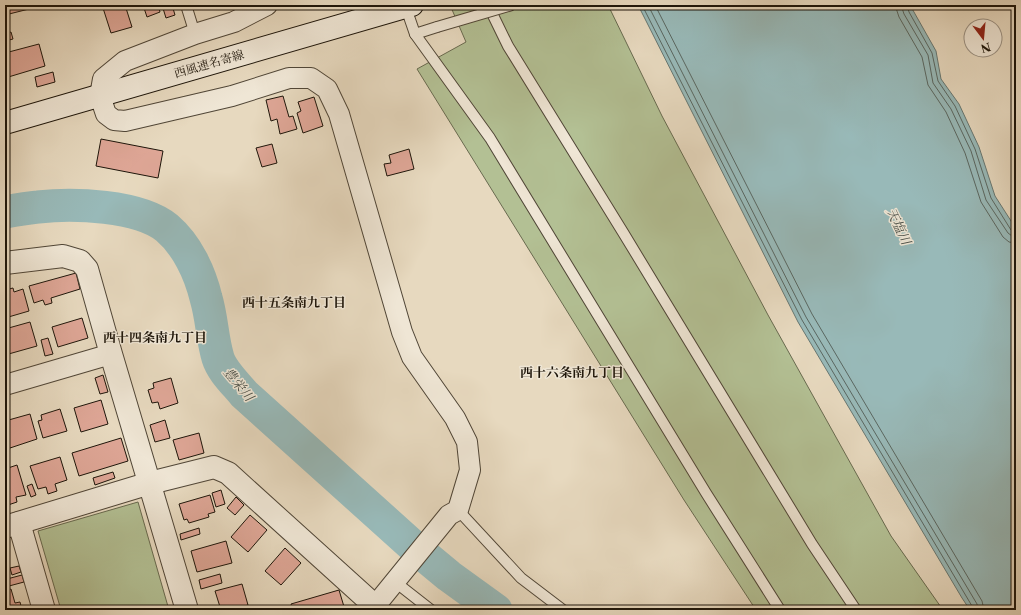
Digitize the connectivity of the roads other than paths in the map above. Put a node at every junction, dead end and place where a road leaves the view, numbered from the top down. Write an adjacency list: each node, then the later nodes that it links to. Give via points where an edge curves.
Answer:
1 (186, 5): 6 (lane)
2 (267, 5): 6 (street, via 234,22)
3 (488, 5): 23 (lane, via 508,46 812,544)
4 (512, 5): 7 (lane, bridge)
5 (408, 6): 7 (lane); 8 (street, 西風連名寄線)
6 (195, 34): 8 (street, via 125,61 103,79)
7 (415, 34): 22 (lane, via 490,138)
8 (100, 96): 9 (street, 西風連名寄線); 14 (street, via 106,114 114,120 125,121 232,96 289,78 311,78 326,89 339,114 402,332 412,357 455,418 467,442 470,470)
9 (5, 124)
10 (5, 263): 11 (street, via 63,256 80,260 87,269)
11 (111, 354): 12 (street); 13 (street)
12 (5, 385)
13 (150, 483): 15 (street); 17 (street, via 214,467 228,473); 19 (street)
14 (453, 512): 16 (street); 21 (lane, via 521,578)
15 (12, 525): 18 (street)
16 (396, 578): 17 (street); 20 (lane)
17 (375, 609)
18 (44, 610)
19 (187, 610)
20 (431, 610)
21 (563, 610)
22 (780, 610)
23 (856, 610)

